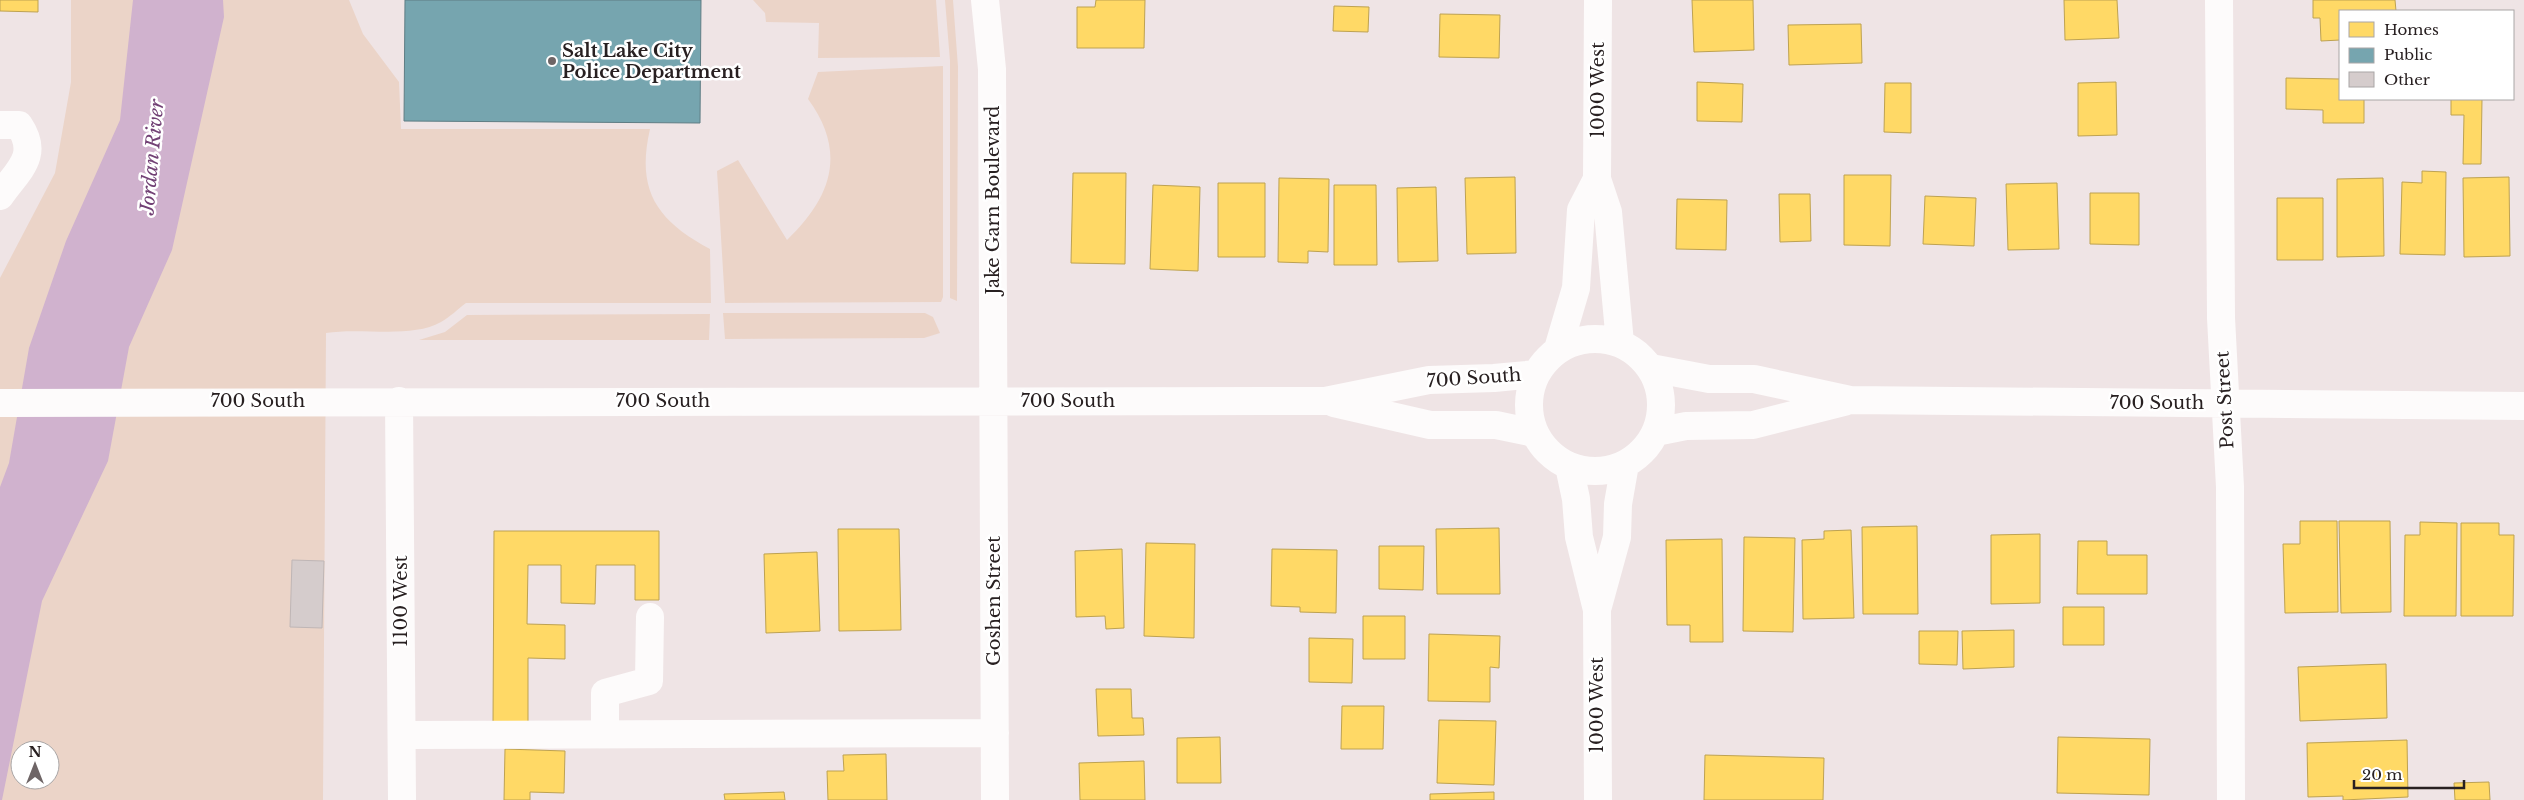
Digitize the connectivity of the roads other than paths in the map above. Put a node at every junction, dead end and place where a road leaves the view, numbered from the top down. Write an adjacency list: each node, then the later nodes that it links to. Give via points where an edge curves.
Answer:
1 (985, 0): 13 (street, Jake Garn Boulevard, via 992,69)
2 (1598, 0): 5 (street, 1000 West)
3 (2218, 0): 16 (street, Post Street, via 2220,318)
4 (0, 125): 6 (street, via 19,125 28,138 28,155)
5 (1597, 179): 7 (street, 1000 West, via 1608,212); 8 (street, 1000 West, via 1581,210 1576,288)
6 (0, 196)
7 (1620, 344): 8 (street, via 1578,340); 9 (street)
8 (1558, 349): 10 (street)
9 (1651, 368): 11 (street, 700 South, via 1709,379 1754,379); 18 (street, via 1662,399)
10 (1536, 374): 14 (street, 700 South, via 1429,380); 19 (street, via 1529,393)
11 (1850, 400): 16 (street, 700 South); 18 (street, 700 South, via 1753,426 1694,426)
12 (399, 401): 13 (street, 700 South); 15 (street, 700 South); 26 (street, 1100 West)
13 (994, 401): 14 (street, 700 South); 24 (street, Goshen Street)
14 (1325, 401): 19 (street, 700 South, via 1430,425 1496,426)
15 (0, 403)
16 (2226, 403): 17 (street, 700 South); 30 (street, Post Street, via 2230,497)
17 (2524, 406)
18 (1656, 432): 20 (street, via 1643,450)
19 (1534, 433): 21 (street, via 1543,446)
20 (1625, 464): 21 (street, via 1597,471); 22 (street, 1000 West, via 1618,504 1617,537)
21 (1569, 466): 22 (street, 1000 West, via 1579,537)
22 (1597, 610): 29 (street, 1000 West)
23 (650, 617): 25 (street, via 649,681 605,693)
24 (995, 733): 25 (street); 28 (street, Goshen Street)
25 (605, 734): 26 (street)
26 (402, 735): 27 (street, 1100 West)
27 (402, 800)
28 (995, 800)
29 (1598, 800)
30 (2231, 800)

